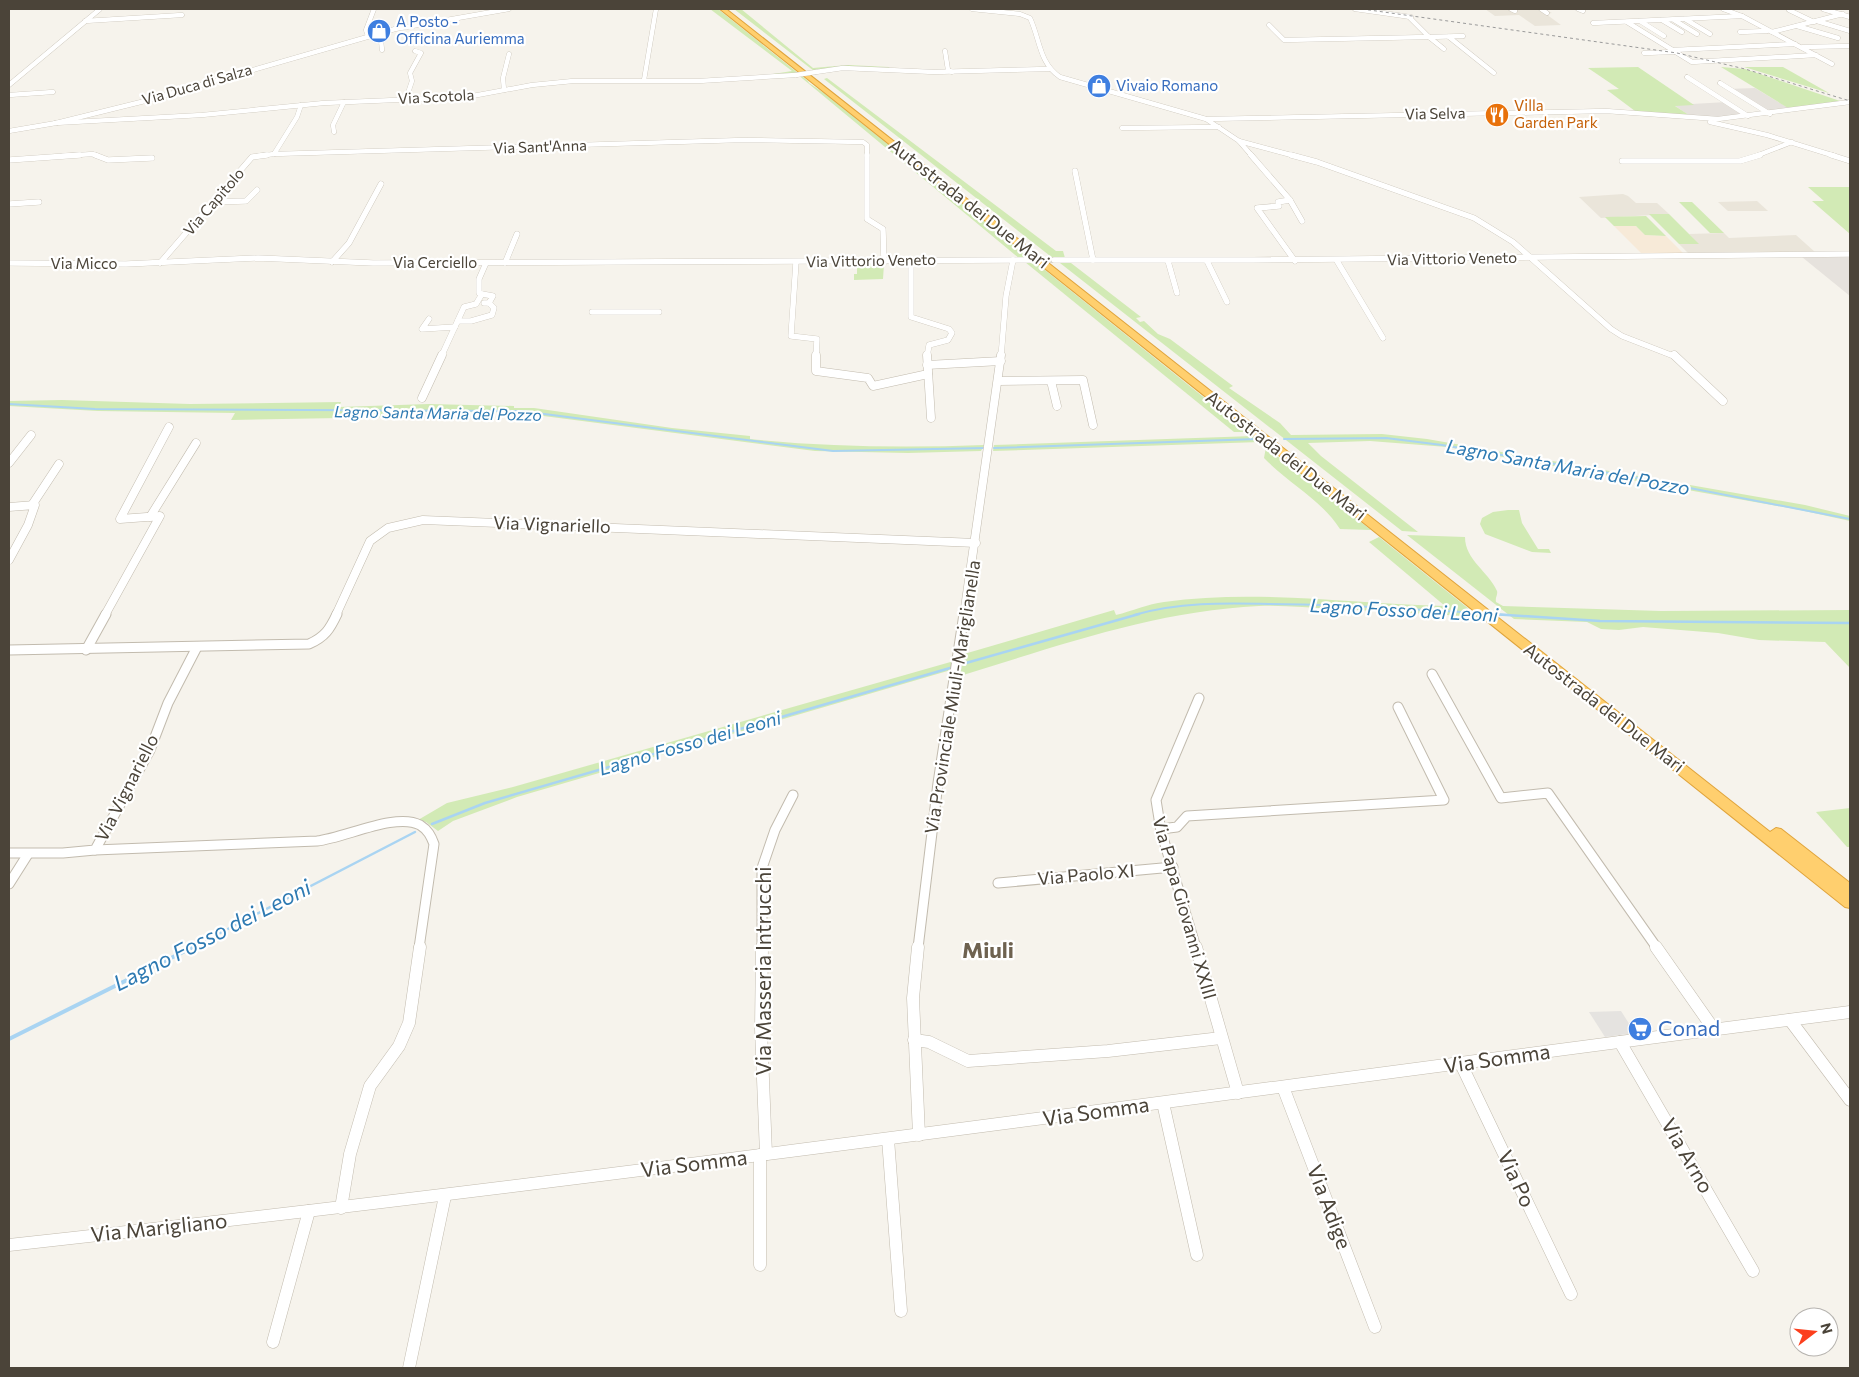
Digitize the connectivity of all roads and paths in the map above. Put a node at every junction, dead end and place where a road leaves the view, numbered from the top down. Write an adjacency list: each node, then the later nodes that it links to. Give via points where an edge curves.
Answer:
1 (100, 9): 23 (street)
2 (374, 9): 39 (street, via 366,30)
3 (509, 9): 36 (street, Via Duca di Salza)
4 (656, 9): 63 (street)
5 (723, 9): 150 (highway, Autostrada dei Due Mari, via 1458,593)
6 (728, 9): 150 (highway, Autostrada dei Due Mari, via 1471,594)
7 (972, 9): 57 (street, via 1015,13 1030,18)
8 (1355, 9): 17 (street)
9 (1373, 9): 17 (street, via 1402,13)
10 (1541, 9): 14 (street)
11 (1723, 9): 18 (street)
12 (1823, 9): 15 (street)
13 (1789, 10): 26 (street)
14 (1547, 13)
15 (1843, 14): 19 (street); 26 (street)
16 (182, 15): 23 (street)
17 (1401, 16): 43 (street, via 1410,17)
18 (1742, 16): 20 (street); 32 (street)
19 (1850, 16)
20 (1684, 19): 22 (street); 38 (street)
21 (1662, 20): 22 (street); 25 (street); 34 (street)
22 (1673, 20): 37 (street)
23 (84, 21): 61 (street)
24 (1640, 21): 25 (street); 27 (street); 42 (street)
25 (1651, 21): 31 (street)
26 (1815, 21): 30 (street); 33 (street)
27 (1627, 22): 28 (street); 51 (street)
28 (1593, 23)
29 (1269, 25): 43 (street, via 1284,40)
30 (1796, 26): 32 (street); 44 (street)
31 (1665, 29)
32 (1771, 31): 35 (street); 45 (street)
33 (1850, 31)
34 (1682, 32)
35 (1740, 32)
36 (375, 34): 39 (street, Via Duca di Salza); 49 (street, via 381,40)
37 (1697, 34)
38 (1710, 34)
39 (368, 36): 79 (street, Via Duca di Salza)
40 (1449, 36): 41 (street); 43 (street); 59 (street)
41 (1463, 36)
42 (1664, 36)
43 (1429, 37): 48 (street)
44 (1838, 38)
45 (1795, 44): 47 (street); 51 (street)
46 (1850, 46): 47 (street)
47 (1800, 47): 55 (street)
48 (1444, 49)
49 (382, 50)
50 (945, 51): 58 (street, via 948,70)
51 (1673, 51): 53 (street); 55 (street, via 1692,62)
52 (415, 52): 69 (street, via 421,54 410,73 412,82)
53 (1644, 53)
54 (509, 54): 66 (street, via 503,78)
55 (1816, 55): 56 (street)
56 (1832, 64)
57 (1049, 69): 58 (street, Via Scotola); 75 (street, via 1078,83)
58 (952, 72): 63 (street, Via Scotola, bridge, via 843,68 796,75 699,81)
59 (1494, 73)
60 (1687, 77): 74 (street)
61 (16, 78): 62 (street); 65 (street)
62 (9, 79)
63 (644, 80): 66 (street, Via Scotola, via 573,81)
64 (1720, 83): 73 (street)
65 (9, 85)
66 (504, 90): 69 (street, Via Scotola, via 468,97)
67 (53, 92): 68 (street)
68 (9, 95)
69 (406, 99): 70 (street, Via Scotola)
70 (344, 102): 72 (street, Via Scotola); 83 (street, via 332,125)
71 (1850, 102): 73 (street, Via Selva)
72 (301, 105): 79 (street, Via Scotola, via 202,115); 87 (street)
73 (1770, 114): 74 (street, Via Selva)
74 (1748, 116): 77 (street, Via Selva)
75 (1206, 119): 76 (street, Via Selva); 78 (street)
76 (1228, 119): 77 (street, Via Selva, via 1606,110); 78 (street, Via Selva)
77 (1701, 119): 86 (street)
78 (1213, 122): 80 (street)
79 (55, 123): 82 (street, Via Duca di Salza)
80 (1219, 127): 81 (street); 85 (street)
81 (1122, 128)
82 (11, 131): 84 (street)
83 (334, 132)
84 (9, 139)
85 (1239, 141): 95 (street); 102 (street, via 1317,162 1464,214 1502,234)
86 (1792, 142): 90 (street, via 1740,161); 91 (street)
87 (274, 154): 97 (street, Via Capitolo, via 252,157); 114 (street, Via Sant'Anna, via 743,140 863,142 867,145 867,219 883,230)
88 (152, 158): 89 (street, via 108,160 93,154)
89 (9, 160)
90 (1622, 161)
91 (1850, 161)
92 (1075, 171): 106 (street)
93 (381, 184): 112 (street, via 349,243)
94 (257, 190): 97 (street, via 245,201)
95 (1290, 200): 99 (street); 110 (street, via 1278,202 1279,206 1257,208)
96 (38, 202): 98 (street)
97 (213, 202): 115 (street, Via Capitolo)
98 (9, 204)
99 (1302, 221)
100 (517, 234): 117 (street)
101 (1850, 254): 102 (street, Via Vittorio Veneto, via 1616,254)
102 (1530, 258): 111 (street, Via Vittorio Veneto); 136 (street, via 1610,329 1675,356)
103 (1013, 260): 104 (street, Via Vittorio Veneto); 107 (street, Via Vittorio Veneto); 130 (street, Via Provinciale Miuli-Mariglianella, via 1006,296)
104 (1032, 260)
105 (1054, 260): 106 (street, Via Vittorio Veneto)
106 (1093, 260): 108 (street, Via Vittorio Veneto)
107 (911, 261): 114 (street, Via Vittorio Veneto); 131 (street, via 911,317 949,329 952,333 944,342 928,346)
108 (1168, 261): 109 (street, Via Vittorio Veneto); 120 (street)
109 (1207, 261): 110 (street, Via Vittorio Veneto); 123 (street)
110 (1295, 261): 111 (street, Via Vittorio Veneto)
111 (1337, 261): 129 (street)
112 (332, 262): 115 (street, Via Cerciello, via 258,258); 116 (street, Via Cerciello)
113 (796, 262): 114 (street, Via Vittorio Veneto); 118 (street, Via Vittorio Veneto); 132 (street, via 791,336 817,339 816,371 868,378 873,386)
114 (884, 262)
115 (160, 263): 119 (street, Via Micco)
116 (486, 263): 117 (street, Via Cerciello); 121 (street, via 479,279 479,294)
117 (505, 263): 118 (street, Via Cerciello)
118 (710, 263)
119 (9, 264)
120 (1176, 293)
121 (482, 294): 122 (street); 124 (street, via 493,296)
122 (477, 302): 124 (street); 128 (street, via 464,307)
123 (1227, 302)
124 (489, 303): 128 (street, via 494,308 492,315)
125 (592, 312): 126 (street)
126 (659, 312)
127 (429, 319): 128 (street, via 422,329)
128 (456, 324): 135 (street)
129 (1383, 338)
130 (1001, 361): 131 (street); 133 (street, Via Provinciale Miuli-Mariglianella)
131 (927, 365): 132 (street)
132 (928, 374): 138 (street)
133 (998, 381): 134 (street); 148 (street, Via Provinciale Miuli-Mariglianella)
134 (1052, 381): 137 (street); 139 (street, via 1083,380)
135 (422, 398)
136 (1723, 401)
137 (1057, 406)
138 (931, 418)
139 (1093, 424)
140 (169, 427): 147 (street, via 120,519)
141 (31, 435): 143 (street)
142 (196, 443): 147 (street)
143 (9, 463)
144 (59, 464): 145 (street)
145 (32, 505): 146 (street); 149 (street, via 36,505 28,526)
146 (9, 507)
147 (150, 517): 153 (street, via 160,516)
148 (976, 543): 151 (street, Via Vignariello, via 412,521 386,528 370,541 329,632 321,639 297,646); 171 (street, Via Provinciale Miuli-Mariglianella, via 938,783 920,925 913,998)
149 (9, 560)
150 (1518, 636): 165 (highway, Autostrada dei Due Mari); 166 (highway, Autostrada dei Due Mari)
151 (197, 647): 153 (street, Via Vignariello); 159 (street, Via Vignariello, via 168,703 142,766)
152 (9, 650): 153 (street, Via Vignariello)
153 (86, 650)
154 (1432, 674): 169 (street, via 1501,798 1548,793)
155 (1199, 698): 158 (street, Via Papa Giovanni XXIII, via 1156,800 1157,822)
156 (1398, 707): 158 (street, via 1444,800 1187,816 1177,827)
157 (793, 795): 180 (street, Via Masseria Intrucchi, via 775,830 762,868)
158 (1161, 830): 162 (street, Via Papa Giovanni XXIII)
159 (95, 850): 161 (street, Via Vignariello); 182 (street, via 317,841 400,822 426,829 434,844 414,993 405,1033 370,1086 350,1154)
160 (9, 853): 161 (street, Via Vignariello)
161 (28, 854): 164 (street)
162 (1174, 867): 163 (street, Via Paolo XI); 170 (street, Via Papa Giovanni XXIII)
163 (998, 882)
164 (9, 884)
165 (1850, 892)
166 (1850, 903)
167 (1850, 1012): 168 (street, Via Somma)
168 (1790, 1020): 169 (street, Via Somma); 176 (street)
169 (1715, 1031): 172 (street, Via Somma)
170 (1221, 1038): 171 (street, via 1108,1051 968,1061 929,1042); 175 (street, Via Papa Giovanni XXIII)
171 (914, 1040): 178 (street, Via Provinciale Miuli-Mariglianella)
172 (1620, 1042): 173 (street, Via Somma); 187 (street, Via Arno)
173 (1461, 1064): 174 (street, Via Somma); 188 (street, Via Po)
174 (1283, 1087): 175 (street, Via Somma); 190 (street, Via Adige)
175 (1238, 1093): 177 (street, Via Somma)
176 (1850, 1100)
177 (1163, 1103): 178 (street, Via Somma); 185 (street)
178 (919, 1135): 179 (street, Via Somma)
179 (888, 1139): 180 (street, Via Somma); 189 (street)
180 (763, 1155): 181 (street, Via Somma); 186 (street, Via Masseria Intrucchi)
181 (445, 1196): 182 (street, Via Somma); 192 (street)
182 (341, 1208): 183 (street, Via Marigliano)
183 (309, 1211): 184 (street, Via Marigliano); 191 (street)
184 (9, 1244)
185 (1197, 1255)
186 (760, 1265)
187 (1754, 1271)
188 (1571, 1294)
189 (901, 1311)
190 (1375, 1328)
191 (273, 1342)
192 (409, 1368)

